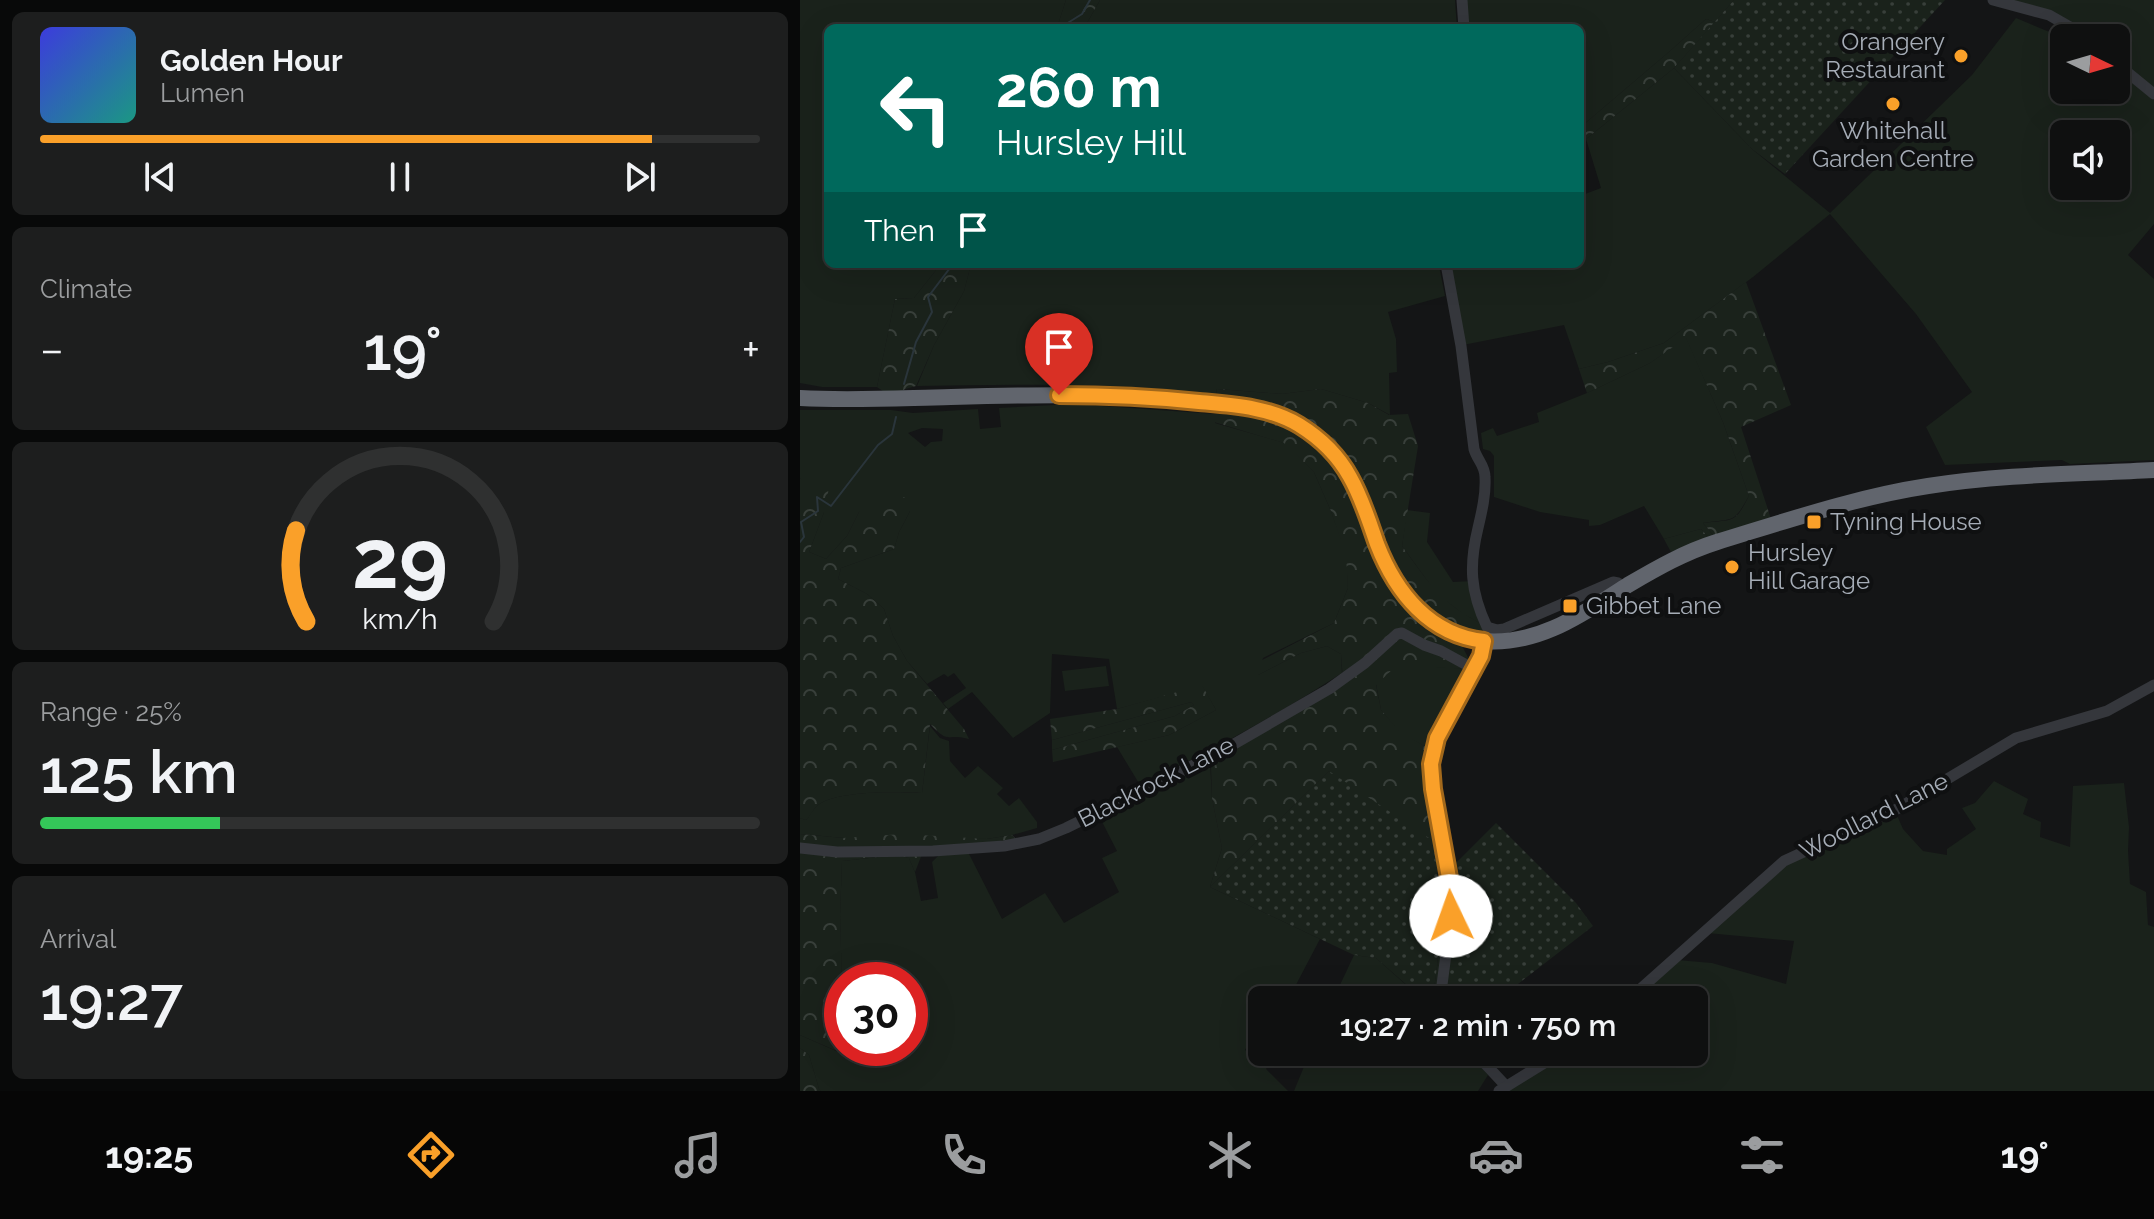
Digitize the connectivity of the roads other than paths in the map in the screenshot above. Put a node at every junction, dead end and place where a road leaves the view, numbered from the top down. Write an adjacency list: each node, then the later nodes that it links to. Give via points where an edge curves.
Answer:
1 (1462, 0): 3 (street)
2 (1993, 0): 4 (street)
3 (1464, 24)
4 (2065, 24)
5 (2130, 74): 6 (street)
6 (2154, 94)
7 (1447, 268): 10 (street, via 1474,449 1485,478 1471,570 1487,627 1504,629 1613,582)
8 (800, 398): 11 (highway, via 1103,396 1208,403 1278,415 1312,434 1344,467 1384,560 1412,603 1446,630)
9 (2154, 470): 10 (highway, via 1913,488 1718,542)
10 (1625, 587): 11 (highway, via 1549,630 1515,640)
11 (1484, 641): 12 (street)
12 (1474, 669): 14 (street, Blackrock Lane, via 1397,634 1329,689 1222,751 1039,839 939,850); 15 (street, via 1437,738 1431,764 1451,889)
13 (2154, 685): 16 (street, Woollard Lane, via 2107,711 2016,738 1897,809 1784,861)
14 (800, 848)
15 (1442, 986)
16 (1644, 986)
17 (1485, 1066): 19 (street)
18 (1539, 1066): 19 (street)
19 (1502, 1088)

